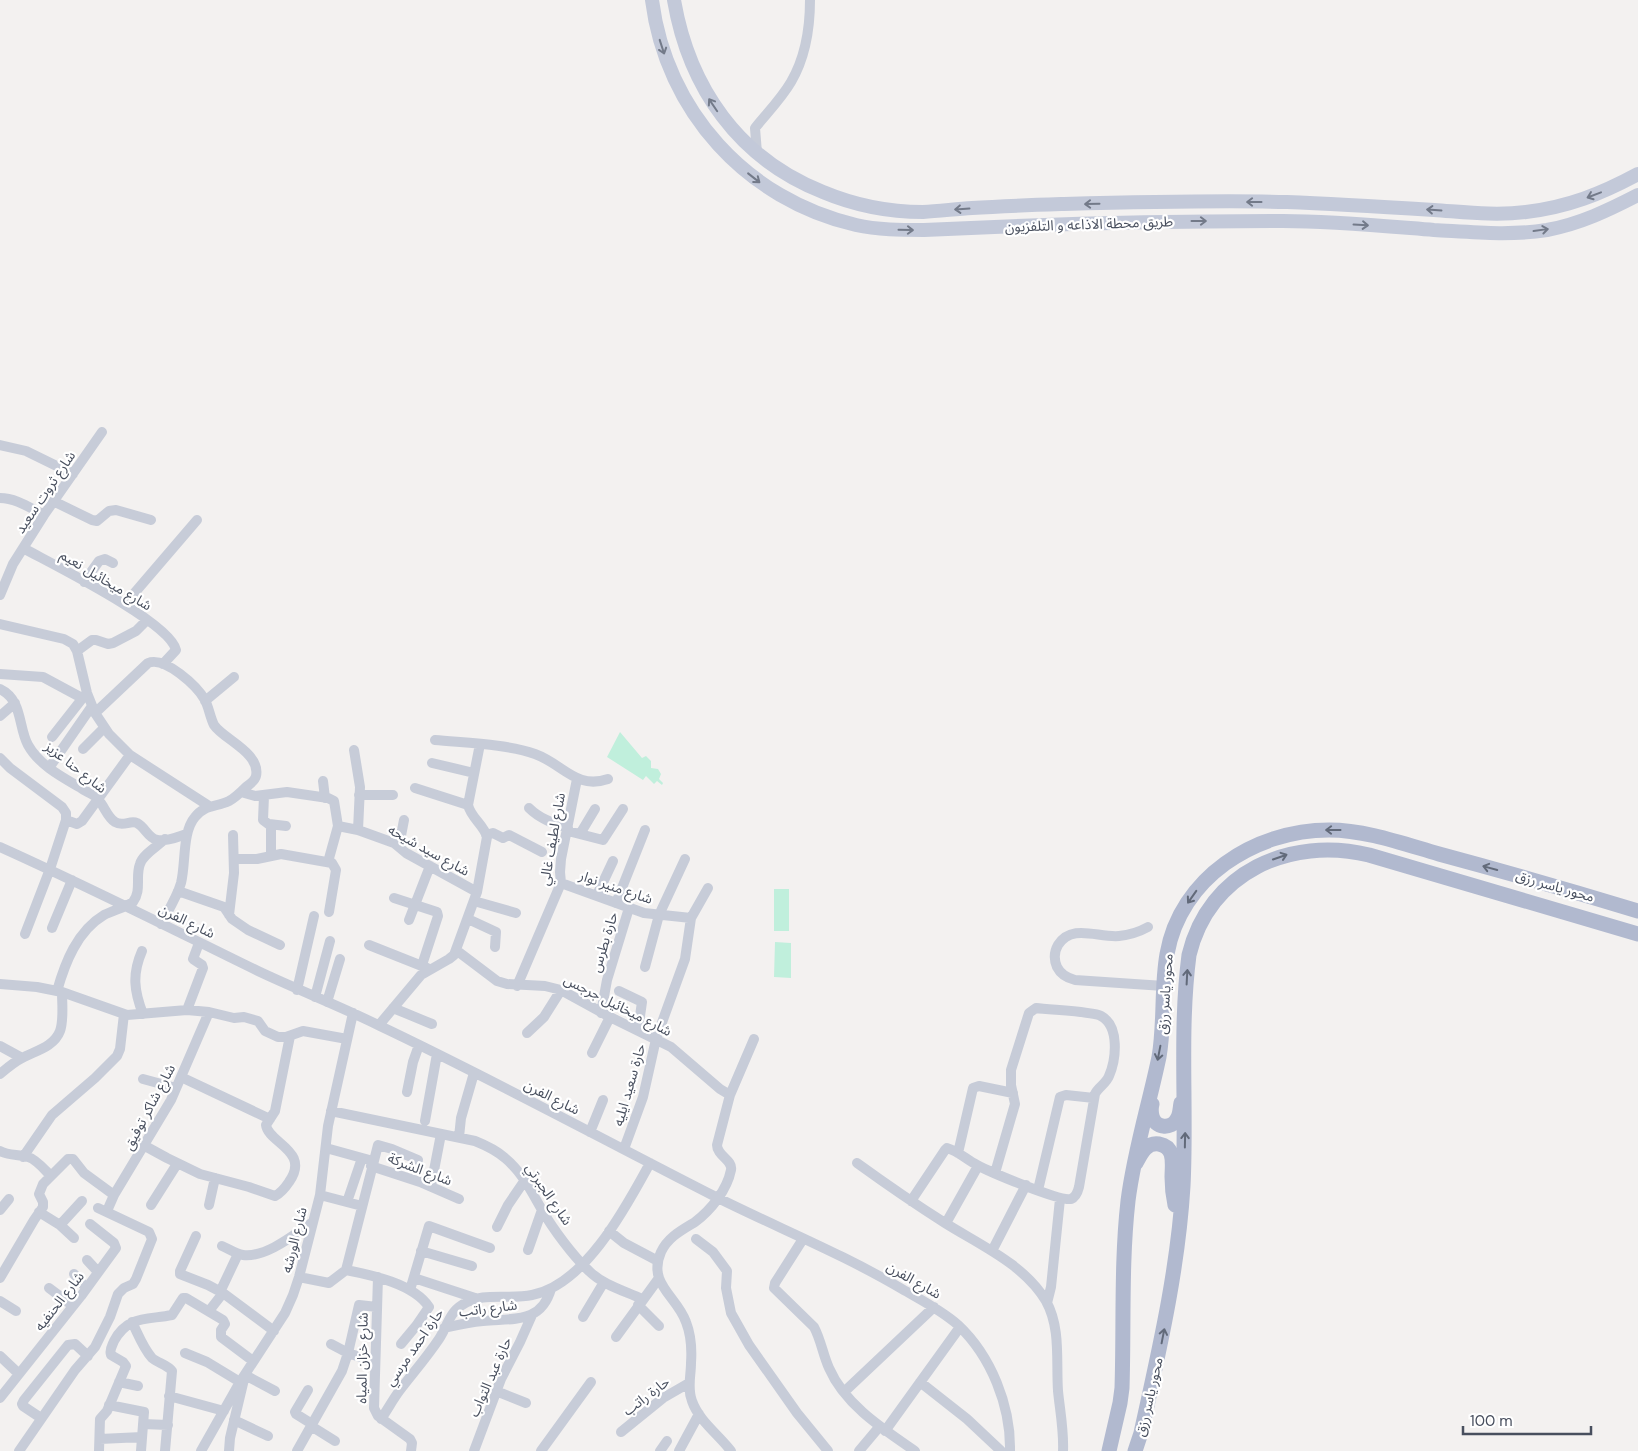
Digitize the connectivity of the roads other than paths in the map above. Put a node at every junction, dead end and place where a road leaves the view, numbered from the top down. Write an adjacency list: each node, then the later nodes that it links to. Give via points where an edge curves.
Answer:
1 (652, 0): 14 (street, طريق محطة الاذاعه و التلفزيون, one-way to 14, via 661,43 672,72 696,116 718,144 757,181 782,196)
2 (674, 0): 5 (street, طريق محطة الاذاعه و التلفزيون, one-way to 2, via 708,97 692,65)
3 (810, 0): 4 (street, via 806,37 797,71)
4 (755, 128): 5 (street); 6 (street)
5 (734, 131): 6 (street, طريق محطة الاذاعه و التلفزيون)
6 (757, 153): 10 (street, طريق محطة الاذاعه و التلفزيون, via 780,171 809,186)
7 (1638, 174): 12 (street, طريق محطة الاذاعه و التلفزيون, one-way to 12, via 1574,203)
8 (1638, 195): 16 (street, طريق محطة الاذاعه و التلفزيون, one-way to 8, via 1579,222)
9 (1287, 202): 11 (street, طريق محطة الاذاعه و التلفزيون, one-way to 11); 12 (street, طريق محطة الاذاعه و التلفزيون, one-way to 9); 13 (street)
10 (863, 205): 11 (street, طريق محطة الاذاعه و التلفزيون, one-way to 10, via 923,212); 14 (street)
11 (1011, 207): 15 (street, via 1004,216)
12 (1511, 213): 16 (street)
13 (1285, 221): 15 (street, طريق محطة الاذاعه و التلفزيون, one-way to 13); 16 (street, طريق محطة الاذاعه و التلفزيون, one-way to 16)
14 (856, 225): 15 (street, طريق محطة الاذاعه و التلفزيون, one-way to 15, via 888,230)
15 (1010, 226)
16 (1510, 233)
17 (102, 432): 19 (street, شارع ثروت سعيد)
18 (0, 445): 19 (street, via 26,451)
19 (73, 474): 21 (street, شارع ثروت سعيد)
20 (0, 498): 22 (street, via 8,498)
21 (53, 501): 22 (street, شارع ثروت سعيد); 23 (street, via 97,521 116,510)
22 (44, 515): 25 (street, شارع ثروت سعيد)
23 (151, 520)
24 (197, 520): 29 (street)
25 (23, 548): 27 (street, شارع ميخائيل نعيم); 28 (street, شارع ثروت سعيد)
26 (113, 563): 27 (street, via 105,559 99,561)
27 (84, 582): 29 (street, شارع ميخائيل نعيم)
28 (0, 595)
29 (125, 604): 30 (street, شارع ميخائيل نعيم)
30 (147, 620): 32 (street, via 113,643 92,640); 33 (street, شارع ميخائيل نعيم, via 166,634 176,648)
31 (0, 624): 32 (street, via 64,639)
32 (78, 650): 37 (street)
33 (163, 664): 38 (street, via 182,675); 40 (street, via 148,664)
34 (0, 674): 37 (street, via 43,677)
35 (234, 677): 38 (street)
36 (0, 690): 39 (street)
37 (84, 696): 40 (street); 43 (street)
38 (205, 700): 57 (street, via 215,726 244,749 254,766 255,779)
39 (15, 703): 41 (street); 51 (street, شارع حنا عزيز, via 28,745)
40 (93, 710): 42 (street); 51 (street)
41 (0, 716)
42 (104, 728): 46 (street); 48 (street)
43 (52, 738)
44 (435, 740): 45 (street)
45 (480, 744): 52 (street); 53 (street, via 539,756)
46 (84, 750)
47 (354, 750): 58 (street)
48 (130, 755): 61 (street); 64 (street)
49 (0, 758): 68 (street, via 62,807)
50 (432, 764): 52 (street)
51 (49, 768): 61 (street, شارع حنا عزيز)
52 (474, 774): 63 (street)
53 (577, 779): 54 (street, via 593,782); 73 (street, شارع لطيف غالي)
54 (608, 779)
55 (323, 781): 62 (street)
56 (415, 788): 63 (street)
57 (241, 792): 60 (street, via 249,796); 64 (street, via 228,802)
58 (360, 795): 59 (street); 74 (street)
59 (393, 795)
60 (264, 796): 62 (street, via 287,792); 70 (street, via 263,820)
61 (97, 798): 68 (street, via 80,823); 80 (street, شارع حنا عزيز, via 115,822 140,824 150,836 157,840)
62 (325, 798): 72 (street, via 334,801)
63 (468, 805): 77 (street)
64 (209, 806): 76 (street, via 193,818)
65 (529, 808): 73 (street, via 536,816)
66 (595, 809): 78 (street)
67 (623, 809): 78 (street, via 603,840)
68 (66, 820): 90 (street)
69 (404, 820): 81 (street)
70 (270, 824): 71 (street); 84 (street)
71 (286, 826)
72 (338, 826): 74 (street, شارع سيد شيحه); 88 (street)
73 (568, 829): 78 (street); 92 (street, شارع لطيف غالي, via 561,859)
74 (358, 830): 81 (street, شارع سيد شيحه)
75 (645, 830): 98 (street)
76 (187, 834): 80 (street); 94 (street)
77 (486, 834): 83 (street, via 493,833 503,838 509,835); 96 (street)
78 (580, 834)
79 (233, 835): 85 (street)
80 (165, 839): 100 (street, via 142,859 136,898)
81 (398, 846): 89 (street, شارع سيد شيحه)
82 (0, 847): 90 (street, شارع الفرن)
83 (542, 852)
84 (271, 856): 85 (street); 88 (street, via 281,854)
85 (235, 859): 105 (street)
86 (685, 859): 106 (street)
87 (613, 861): 95 (street)
88 (328, 862): 103 (street, via 336,870)
89 (430, 866): 96 (street, شارع سيد شيحه); 99 (street)
90 (50, 869): 91 (street, شارع الفرن); 114 (street)
91 (72, 880): 100 (street, شارع الفرن); 113 (street)
92 (562, 883): 95 (street, شارع منير نوار); 127 (street, شارع لطيف غالي)
93 (708, 888): 108 (street, حارة سعيد ايليه)
94 (178, 891): 105 (street, via 224,907); 111 (street)
95 (597, 895): 98 (street, شارع منير نوار)
96 (475, 897): 104 (street, شارع سيد شيحه); 109 (street)
97 (394, 898): 99 (street)
98 (616, 903): 101 (street, شارع منير نوار)
99 (416, 904): 110 (street); 124 (street, via 435,910 438,916)
100 (127, 906): 111 (street, شارع الفرن); 132 (street, via 104,916 85,932 69,957)
101 (628, 908): 106 (street, شارع منير نوار); 141 (street, حارة بطرس, via 607,980)
102 (1638, 911): 128 (main road, محور ياسر رزق, one-way to 128, via 1371,835 1342,830 1312,831 1245,850 1205,880 1184,908 1173,930)
103 (329, 912)
104 (516, 913)
105 (229, 915): 118 (street, via 248,930)
106 (660, 915): 108 (street, شارع منير نوار); 125 (street)
107 (314, 916): 129 (street)
108 (691, 918): 148 (street, حارة سعيد ايليه, via 685,959)
109 (468, 919): 120 (street, via 496,932); 121 (street)
110 (409, 920)
111 (161, 924): 116 (street, شارع الفرن)
112 (1148, 927): 128 (street, via 1119,936 1084,932 1068,936 1056,949 1055,961 1064,976 1075,980)
113 (52, 928)
114 (25, 934)
115 (1638, 934): 159 (main road, محور ياسر رزق, one-way to 115, via 1183,1045 1188,968 1196,932 1224,891 1254,868 1295,852 1356,852)
116 (200, 942): 129 (street, شارع الفرن); 136 (street, via 192,959 203,968)
117 (330, 942): 133 (street)
118 (280, 945)
119 (369, 945): 124 (street)
120 (495, 947)
121 (456, 950): 124 (street, via 450,959); 127 (street, شارع ميخائيل جرجس, via 497,981)
122 (142, 951): 140 (street, via 134,983)
123 (340, 959): 134 (street)
124 (426, 967): 135 (street)
125 (645, 967)
126 (0, 984): 132 (street)
127 (517, 986): 130 (street, شارع ميخائيل جرجس, via 545,986)
128 (1164, 986): 161 (main road, محور ياسر رزق, one-way to 161, via 1161,1045)
129 (297, 990): 133 (street, شارع الفرن)
130 (561, 990): 141 (street, شارع ميخائيل جرجس); 145 (street, via 544,1017)
131 (619, 991): 144 (street, via 642,1002)
132 (59, 992): 139 (street); 154 (street, via 60,1032 42,1049)
133 (315, 997): 134 (street, شارع الفرن)
134 (327, 1002): 138 (street, شارع الفرن)
135 (393, 1008): 142 (street); 143 (street)
136 (187, 1010): 137 (street); 140 (street)
137 (209, 1012): 146 (street, via 258,1021 262,1029 278,1037); 157 (street, شارع شاكر توفيق)
138 (353, 1013): 143 (street, شارع الفرن); 147 (street, شارع الورشه)
139 (124, 1014): 140 (street); 178 (street, via 117,1056 52,1116)
140 (143, 1014)
141 (605, 1015): 144 (street, شارع ميخائيل جرجس); 152 (street, حارة بطرس)
142 (432, 1024)
143 (379, 1025): 150 (street, شارع الفرن)
144 (638, 1030): 148 (street, شارع ميخائيل جرجس)
145 (527, 1033)
146 (290, 1036): 147 (street, via 303,1031); 168 (street, via 275,1112)
147 (347, 1039): 167 (street, شارع الورشه)
148 (656, 1039): 164 (street, شارع ميخائيل جرجس, via 676,1050); 175 (street, حارة سعيد ايليه, via 643,1097)
149 (754, 1039): 164 (street)
150 (419, 1045): 153 (street, شارع الفرن); 162 (street)
151 (0, 1046): 154 (street)
152 (592, 1053)
153 (437, 1054): 155 (street, شارع الفرن); 169 (street)
154 (22, 1058): 156 (street)
155 (474, 1073): 170 (street, شارع الفرن); 172 (street)
156 (0, 1074)
157 (182, 1076): 160 (street, شارع شاكر توفيق); 168 (street)
158 (143, 1079): 160 (street)
159 (1185, 1079): 161 (main road, via 1179,1117 1172,1125 1160,1126 1152,1118); 213 (main road, محور ياسر رزق, one-way to 159)
160 (176, 1088): 173 (street, شارع شاكر توفيق)
161 (1152, 1090): 186 (main road, محور ياسر رزق)
162 (407, 1092)
163 (1013, 1093): 165 (street, via 1011,1070 1028,1015 1036,1008 1099,1015 1108,1023 1114,1038 1113,1062 1108,1078 1098,1087); 177 (street, via 980,1086 973,1088); 187 (street, via 1014,1110)
164 (730, 1095): 196 (street, via 717,1148 731,1169)
165 (1094, 1098): 193 (street, via 1066,1094 1060,1097); 199 (street, via 1078,1191 1071,1199)
166 (603, 1100): 170 (street)
167 (331, 1111): 171 (street, شارع الجبرتي); 174 (street, شارع الورشه)
168 (270, 1119): 189 (street, via 266,1129 291,1153 295,1165 291,1180 281,1192 275,1196)
169 (425, 1122)
170 (590, 1132): 175 (street, شارع الفرن)
171 (440, 1134): 172 (street, شارع الجبرتي); 191 (street)
172 (459, 1137): 190 (street, شارع الجبرتي, via 490,1147)
173 (145, 1146): 184 (street); 194 (street, شارع شاكر توفيق)
174 (326, 1148): 179 (street, شارع الشركة); 195 (street, شارع الورشه)
175 (624, 1149): 182 (street, شارع الفرن)
176 (0, 1150): 178 (street)
177 (958, 1153): 185 (street); 201 (street, via 945,1150)
178 (23, 1157): 188 (street, via 30,1158)
179 (362, 1158): 181 (street, شارع الشركة); 202 (street)
180 (418, 1160): 181 (street, via 378,1145)
181 (372, 1163): 191 (street, شارع الشركة); 205 (street)
182 (650, 1163): 196 (street, شارع الفرن); 215 (street)
183 (857, 1163): 201 (street)
184 (177, 1164): 189 (street); 203 (street)
185 (978, 1166): 187 (street); 211 (street)
186 (1133, 1169): 213 (main road, via 1142,1152 1150,1146 1159,1144 1170,1152); 318 (main road, محور ياسر رزق, via 1125,1239 1122,1388)
187 (995, 1173): 192 (street)
188 (51, 1176): 194 (street, via 68,1159 73,1159 84,1174); 208 (street, via 39,1191 44,1206)
189 (215, 1178): 204 (street)
190 (525, 1180): 207 (street, شارع الجبرتي); 214 (street)
191 (431, 1186): 198 (street, شارع الشركة)
192 (1026, 1186): 193 (street); 224 (street)
193 (1038, 1190): 199 (street)
194 (114, 1195): 266 (street, شارع شاكر توفيق, via 102,1210 149,1232 152,1239 136,1279 118,1294 103,1334)
195 (320, 1195): 202 (street); 209 (street, شارع الورشه)
196 (718, 1198): 219 (street, شارع الفرن); 227 (street, via 709,1210 672,1237)
197 (9, 1199): 206 (street)
198 (459, 1199)
199 (1060, 1199): 247 (street, via 1051,1288)
200 (82, 1201): 212 (street)
201 (911, 1201): 211 (street)
202 (347, 1202): 205 (street)
203 (152, 1205)
204 (209, 1206)
205 (362, 1206): 230 (street)
206 (0, 1210)
207 (542, 1210): 222 (street); 228 (street, شارع الجبرتي)
208 (39, 1212): 212 (street); 235 (street)
209 (313, 1222): 225 (street, via 264,1252); 233 (street, شارع الورشه)
210 (90, 1224): 231 (street, شارع الحنفيه, via 116,1245)
211 (946, 1224): 224 (street)
212 (60, 1225): 217 (street)
213 (1180, 1226): 319 (main road, محور ياسر رزق, one-way to 213, via 1162,1340)
214 (497, 1227)
215 (609, 1232): 227 (street); 228 (street)
216 (196, 1236): 243 (street, via 180,1270 182,1276)
217 (74, 1238)
218 (696, 1239): 312 (street, via 713,1252 727,1271 726,1288 731,1313 749,1346)
219 (803, 1240): 250 (street, شارع الفرن, via 880,1276); 279 (street, via 774,1286 775,1290 814,1327 829,1368)
220 (222, 1246): 225 (street)
221 (490, 1248): 223 (street, via 430,1226)
222 (528, 1250)
223 (421, 1251): 229 (street); 236 (street)
224 (992, 1252): 247 (street, via 1026,1277)
225 (238, 1254): 243 (street)
226 (87, 1260): 231 (street)
227 (658, 1261): 237 (street)
228 (583, 1265): 238 (street, شارع الجبرتي); 241 (street)
229 (472, 1266)
230 (346, 1270): 233 (street, via 329,1283); 234 (street)
231 (98, 1272): 240 (street, شارع الحنفيه)
232 (74, 1274): 240 (street)
233 (299, 1277): 259 (street, شارع الورشه)
234 (378, 1277): 242 (street); 249 (street, شارع خزان المياه)
235 (0, 1278)
236 (414, 1278): 242 (street); 244 (street)
237 (659, 1278): 246 (street); 274 (street, via 684,1315 689,1332 692,1358)
238 (604, 1282): 246 (street, شارع الجبرتي); 254 (street)
239 (49, 1288): 248 (street)
240 (86, 1288): 248 (street, شارع الحنفيه)
241 (551, 1289): 244 (street, via 525,1296); 253 (street, شارع راتب, via 545,1304)
242 (410, 1290): 262 (street, via 429,1307)
243 (221, 1293): 252 (street); 259 (street)
244 (475, 1298): 258 (street, حارة احمد مرسي, via 460,1306)
245 (0, 1301): 251 (street)
246 (640, 1302): 256 (street, شارع الجبرتي); 260 (street)
247 (1046, 1303): 317 (street, via 1056,1340)
248 (73, 1306): 269 (street, شارع الحنفيه)
249 (377, 1307): 264 (street, via 359,1305); 268 (street, شارع خزان المياه)
250 (934, 1307): 257 (street, شارع الفرن); 279 (street)
251 (16, 1310)
252 (209, 1311): 255 (street, via 185,1298 172,1315); 267 (street, via 224,1321 221,1337)
253 (532, 1315): 258 (street, شارع راتب); 278 (street, حارة عبد التواب)
254 (583, 1316)
255 (132, 1322): 271 (street, via 117,1337 109,1352 126,1366); 280 (street, via 151,1356 171,1369)
256 (659, 1326)
257 (960, 1327): 273 (street); 316 (street, شارع الفرن, via 978,1350 1001,1393 1009,1426)
258 (444, 1328): 287 (street, حارة احمد مرسي, via 441,1337)
259 (274, 1331): 267 (street, شارع الورشه)
260 (616, 1337)
261 (331, 1344): 264 (street)
262 (400, 1344)
263 (185, 1353): 270 (street)
264 (348, 1354): 268 (street); 291 (street, via 342,1371)
265 (0, 1356): 269 (street)
266 (88, 1356): 286 (street); 286 (street, via 75,1344 68,1345 22,1402)
267 (253, 1361): 270 (street, شارع الورشه)
268 (376, 1362): 287 (street, شارع خزان المياه, via 374,1408)
269 (19, 1374): 281 (street, شارع الحنفيه)
270 (242, 1378): 277 (street); 284 (street, شارع الورشه); 288 (street)
271 (119, 1382): 275 (street); 283 (street)
272 (591, 1382): 308 (street)
273 (920, 1382): 292 (street); 315 (street)
274 (689, 1383): 285 (street); 293 (street, حارة راتب, via 663,1398)
275 (138, 1386)
276 (308, 1390): 291 (street, via 295,1412)
277 (275, 1391)
278 (496, 1391): 282 (street); 307 (street, حارة عبد التواب)
279 (844, 1392): 292 (street)
280 (169, 1396): 284 (street); 290 (street)
281 (0, 1398)
282 (526, 1403)
283 (109, 1405): 289 (street, via 142,1411); 296 (street, via 100,1419)
284 (224, 1411): 303 (street, شارع الورشه)
285 (699, 1414): 310 (street); 311 (street)
286 (41, 1418): 299 (street)
287 (382, 1419): 306 (street, شارع خزان المياه, via 410,1439)
288 (234, 1420): 294 (street); 304 (street)
289 (143, 1424): 290 (street); 295 (street)
290 (168, 1425): 302 (street)
291 (311, 1425): 298 (street); 305 (street)
292 (883, 1429): 313 (street); 314 (street)
293 (621, 1432)
294 (268, 1436)
295 (142, 1437): 296 (street); 301 (street)
296 (100, 1439): 300 (street)
297 (667, 1441): 309 (street)
298 (335, 1442)
299 (22, 1450)
300 (100, 1451)
301 (141, 1451)
302 (165, 1451)
303 (201, 1451)
304 (228, 1451)
305 (297, 1451)
306 (411, 1451)
307 (474, 1451)
308 (541, 1451)
309 (660, 1451)
310 (679, 1451)
311 (731, 1451)
312 (828, 1451)
313 (859, 1451)
314 (915, 1451)
315 (1001, 1451)
316 (1010, 1451)
317 (1063, 1451)
318 (1109, 1451)
319 (1135, 1451)

